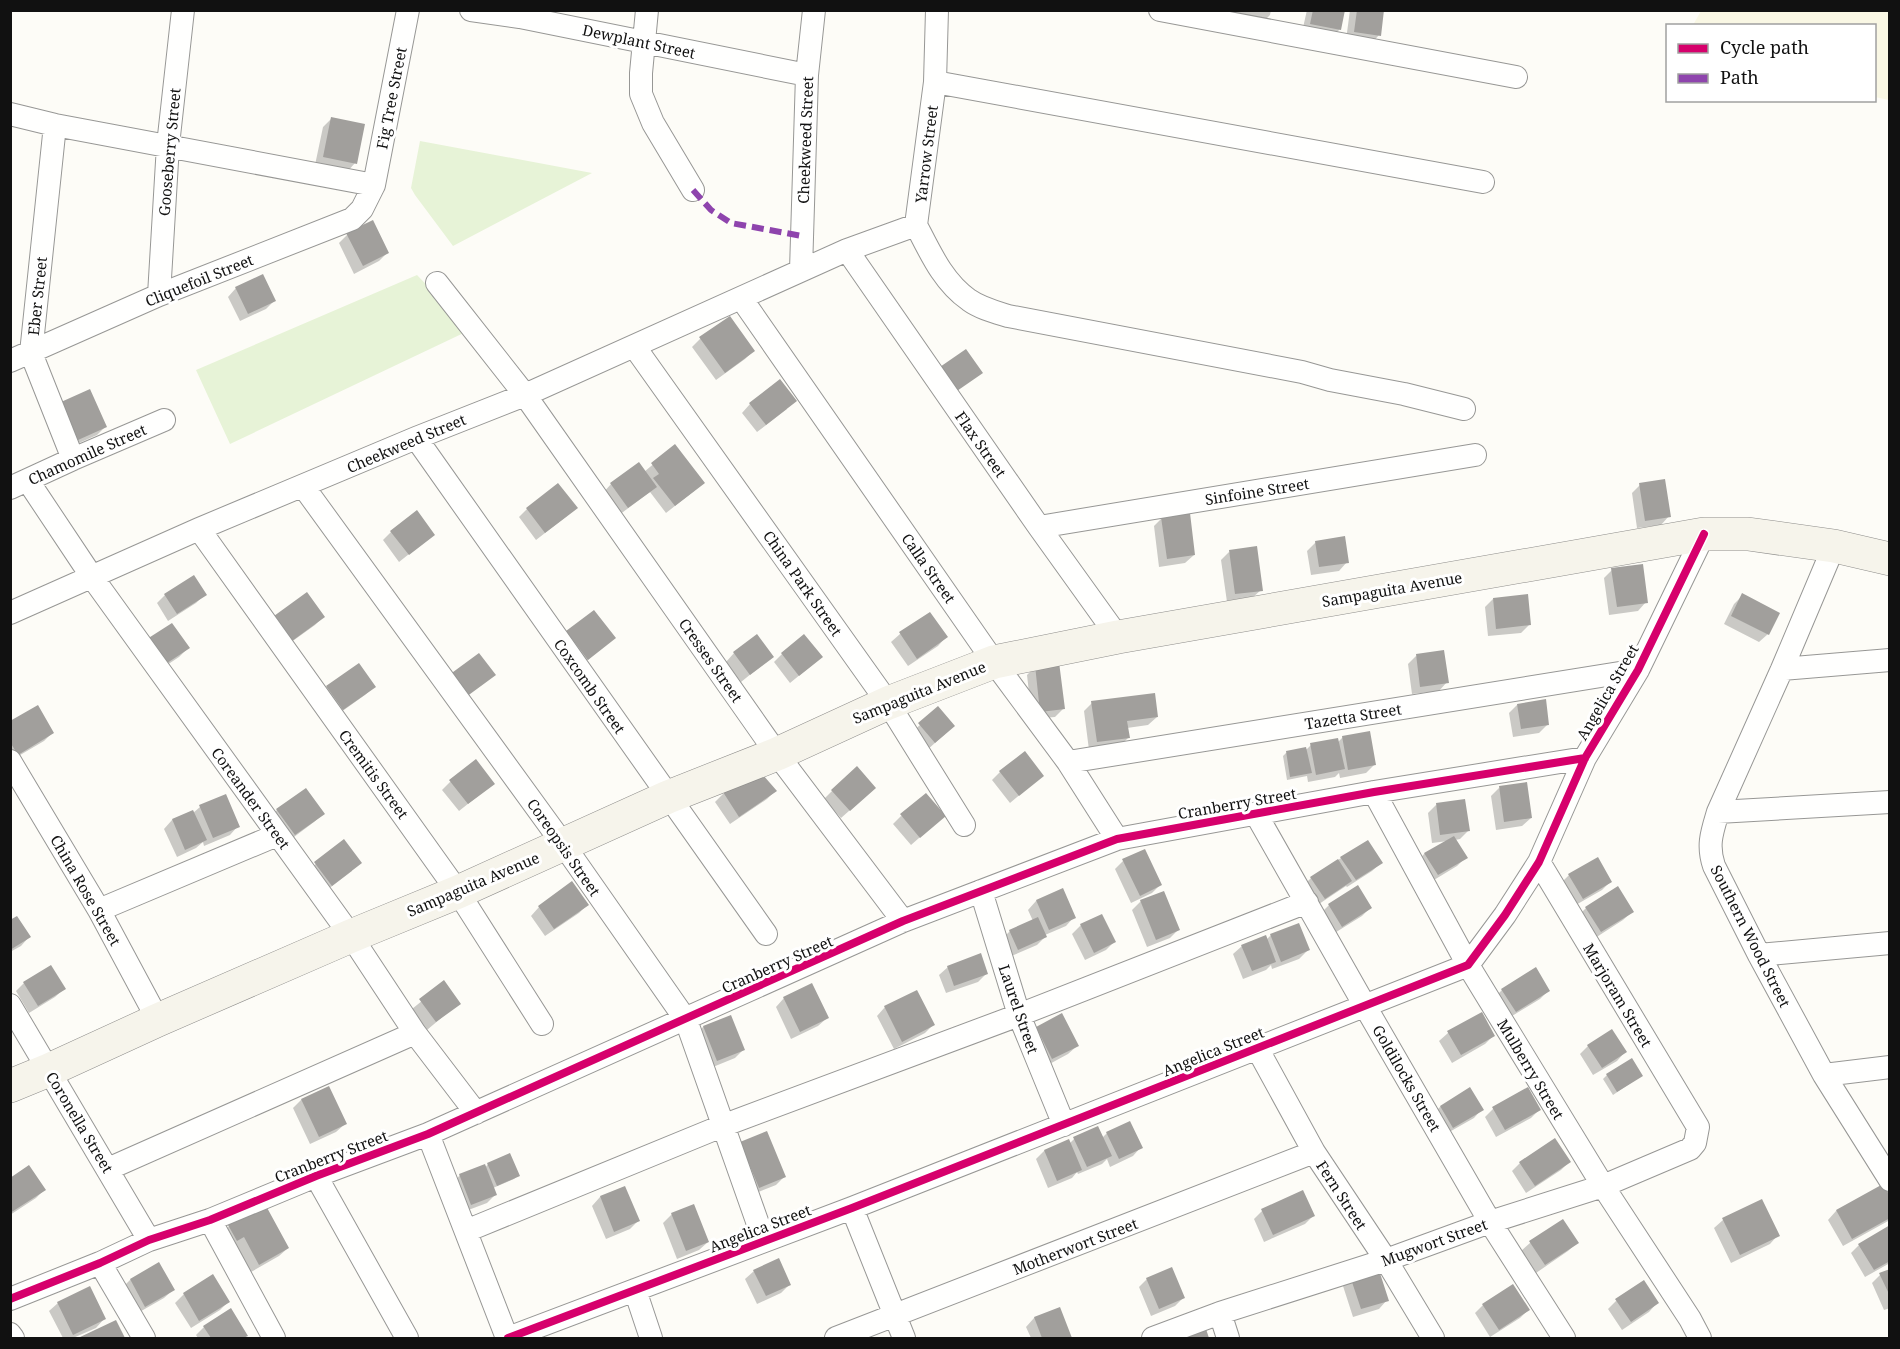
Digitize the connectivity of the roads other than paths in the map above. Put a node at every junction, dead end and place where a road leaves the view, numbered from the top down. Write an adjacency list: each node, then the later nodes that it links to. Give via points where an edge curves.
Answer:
1 (183, 10): 15 (street, Gooseberry Street)
2 (408, 10): 17 (street, Fig Tree Street)
3 (471, 10): 8 (street, Dewplant Street)
4 (647, 10): 9 (street)
5 (814, 10): 10 (street, Cheekweed Street)
6 (937, 10): 12 (street, Yarrow Street)
7 (1160, 10): 11 (street)
8 (520, 14): 9 (street, Dewplant Street)
9 (645, 42): 10 (street, Dewplant Street); 18 (street, via 642,94 653,123)
10 (807, 75): 21 (street, Cheekweed Street)
11 (1516, 77)
12 (935, 82): 16 (street); 19 (street, Yarrow Street)
13 (10, 114): 14 (street)
14 (55, 125): 15 (street); 26 (street, Eber Street)
15 (168, 145): 17 (street); 23 (street, Gooseberry Street)
16 (1483, 182)
17 (374, 185): 23 (street, Cliquefoil Street, via 352,219)
18 (693, 190)
19 (916, 225): 20 (street, Yarrow Street); 28 (street, via 951,285 986,309 1302,372)
20 (847, 249): 21 (street, Cheekweed Street); 35 (street, Flax Street)
21 (801, 270): 24 (street, Cheekweed Street)
22 (437, 283): 27 (street, Cresses Street)
23 (159, 295): 26 (street, Cliquefoil Street)
24 (741, 298): 25 (street, Cheekweed Street); 44 (street, Calla Street)
25 (634, 346): 27 (street, Cheekweed Street); 47 (street, China Park Street)
26 (21, 357): 32 (street, Eber Street)
27 (525, 394): 30 (street, Cheekweed Street); 48 (street, Cresses Street)
28 (1464, 409)
29 (164, 420): 32 (street, Chamomile Street)
30 (416, 438): 34 (street, Cheekweed Street); 53 (street, Coxcomb Street)
31 (1475, 454): 35 (street, Sinfoine Street)
32 (73, 459): 33 (street, Chamomile Street)
33 (19, 485): 40 (street, Coreander Street)
34 (303, 486): 36 (street, Cheekweed Street); 60 (street, Coreopsis Street)
35 (1039, 527): 42 (street, Flax Street)
36 (199, 529): 40 (street, Cheekweed Street); 63 (street, Cremitis Street)
37 (1704, 534): 38 (main road, Sampaguita Avenue, via 1748,534); 42 (main road, Sampaguita Avenue); 46 (street, Angelica Street)
38 (1834, 546): 39 (main road, Sampaguita Avenue); 45 (street, Southern Wood Street)
39 (1890, 559)
40 (92, 577): 41 (street, Cheekweed Street); 58 (street, Coreander Street)
41 (10, 614)
42 (1118, 637): 44 (main road, Sampaguita Avenue)
43 (1890, 660): 45 (street)
44 (994, 662): 47 (main road, Sampaguita Avenue); 51 (street, Calla Street)
45 (1782, 669): 55 (street, Southern Wood Street)
46 (1638, 670): 49 (street, Angelica Street); 51 (street, Tazetta Street)
47 (888, 703): 48 (main road, Sampaguita Avenue); 57 (street, China Park Street)
48 (777, 754): 53 (main road, Sampaguita Avenue); 66 (street, Cresses Street)
49 (1585, 758): 52 (street, Cranberry Street); 61 (street, Angelica Street)
50 (10, 761): 65 (street, China Rose Street)
51 (1068, 762): 59 (street, Calla Street)
52 (1374, 792): 56 (street, Cranberry Street); 71 (street, Mulberry Street)
53 (668, 797): 60 (main road, Sampaguita Avenue); 67 (street, Coxcomb Street)
54 (1890, 802): 55 (street)
55 (1718, 812): 70 (street, Southern Wood Street, via 1709,853)
56 (1256, 814): 59 (street, Cranberry Street); 64 (street, Goldilocks Street)
57 (964, 825)
58 (278, 836): 65 (street); 68 (street, Coreander Street)
59 (1117, 839): 62 (street, Cranberry Street)
60 (563, 844): 63 (main road, Sampaguita Avenue); 76 (street, Coreopsis Street)
61 (1539, 862): 71 (street, Angelica Street, via 1506,915); 87 (street, Marjoram Street)
62 (981, 891): 66 (street, Cranberry Street); 74 (street, Laurel Street)
63 (458, 892): 68 (main road, Sampaguita Avenue); 77 (street, Cremitis Street)
64 (1307, 902): 73 (street, Goldilocks Street); 74 (street)
65 (99, 910): 75 (street, China Rose Street)
66 (903, 921): 76 (street, Cranberry Street)
67 (766, 934)
68 (351, 936): 75 (main road, Sampaguita Avenue); 78 (street, Coreander Street)
69 (1890, 943): 70 (street)
70 (1759, 955): 82 (street, Southern Wood Street)
71 (1467, 965): 73 (street, Angelica Street); 93 (street, Mulberry Street)
72 (10, 1005): 81 (street, Coronella Street)
73 (1365, 1006): 79 (street, Angelica Street); 96 (street, Goldilocks Street)
74 (1019, 1015): 85 (street, Laurel Street); 86 (street)
75 (158, 1020): 81 (main road, Sampaguita Avenue)
76 (686, 1020): 84 (street, Cranberry Street); 86 (street, Coreopsis Street)
77 (542, 1024)
78 (415, 1033): 84 (street, Coreander Street); 90 (street)
79 (1257, 1048): 85 (street, Angelica Street); 89 (street, Fern Street)
80 (1890, 1067): 82 (street)
81 (49, 1071): 83 (main road, Sampaguita Avenue); 90 (street, Coronella Street)
82 (1824, 1075): 92 (street, Southern Wood Street)
83 (10, 1086)
84 (476, 1113): 88 (street, Cranberry Street)
85 (1064, 1125): 94 (street, Angelica Street)
86 (722, 1126): 97 (street); 99 (street, Coreopsis Street)
87 (1698, 1127): 93 (street, Mugwort Street, via 1690,1149)
88 (428, 1134): 91 (street, Cranberry Street); 97 (street)
89 (1314, 1152): 100 (street, Fern Street); 105 (street, Motherwort Street)
90 (108, 1169): 98 (street, Coronella Street)
91 (316, 1176): 95 (street, Cranberry Street); 110 (street)
92 (1890, 1180)
93 (1603, 1186): 96 (street, Mugwort Street); 119 (street, Mulberry Street)
94 (852, 1208): 99 (street, Angelica Street); 105 (street)
95 (210, 1220): 98 (street, Cranberry Street); 109 (street)
96 (1490, 1222): 100 (street, Mugwort Street); 118 (street, Goldilocks Street)
97 (466, 1231): 111 (street)
98 (149, 1240): 101 (street, Cranberry Street)
99 (764, 1241): 102 (street, Angelica Street)
100 (1386, 1260): 104 (street, Mugwort Street); 117 (street, Fern Street)
101 (100, 1263): 103 (street, Cranberry Street); 108 (street)
102 (635, 1290): 111 (street, Angelica Street); 112 (street)
103 (10, 1299)
104 (1220, 1313): 115 (street, Mugwort Street); 116 (street)
105 (896, 1316): 113 (street, Motherwort Street); 114 (street)
106 (10, 1334): 107 (street)
107 (13, 1338)
108 (144, 1338)
109 (274, 1338)
110 (407, 1338)
111 (507, 1338)
112 (651, 1338)
113 (836, 1338)
114 (904, 1338)
115 (1153, 1338)
116 (1228, 1338)
117 (1433, 1338)
118 (1564, 1338)
119 (1700, 1338)

